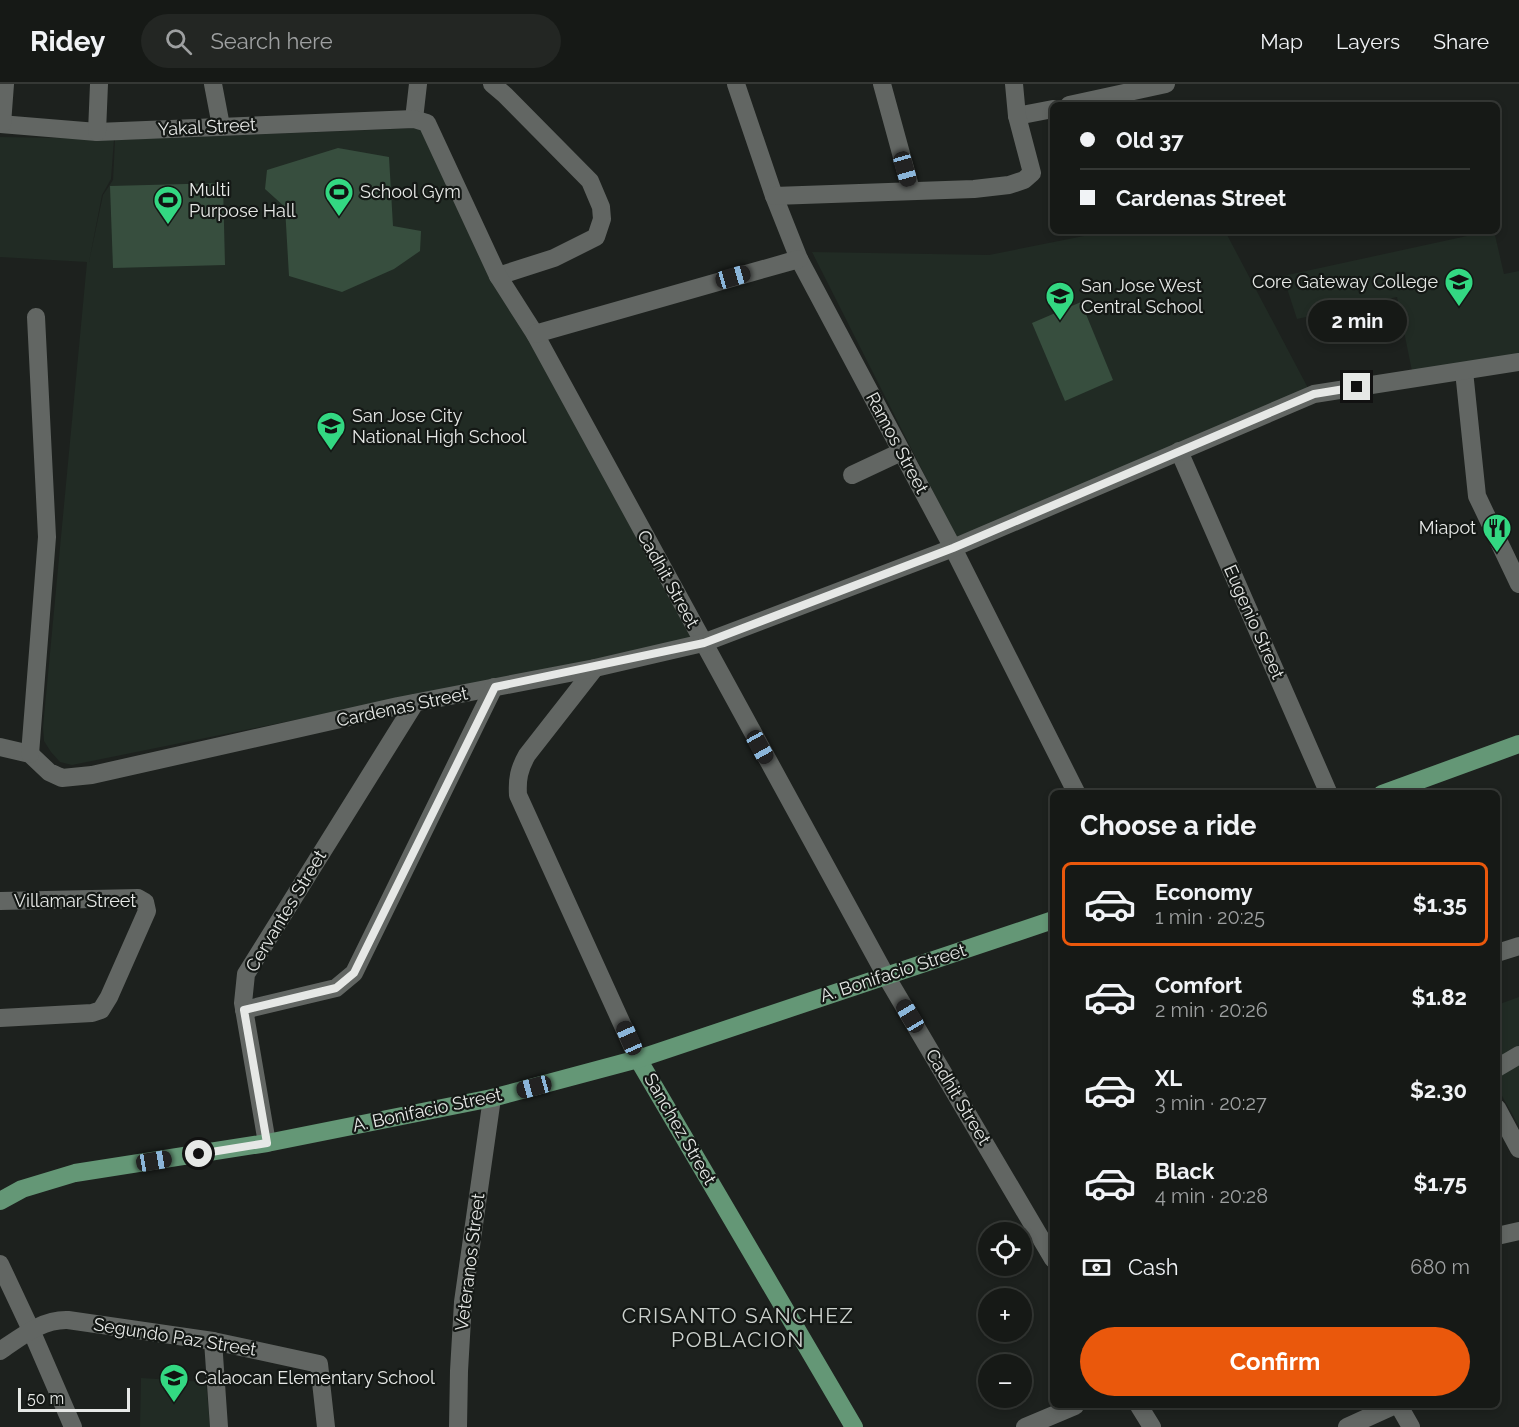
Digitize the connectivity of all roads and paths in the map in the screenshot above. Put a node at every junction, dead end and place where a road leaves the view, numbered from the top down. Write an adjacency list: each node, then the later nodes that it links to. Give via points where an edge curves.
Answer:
1 (5, 84): 14 (street)
2 (99, 84): 16 (street)
3 (213, 84): 15 (street)
4 (418, 84): 13 (street)
5 (492, 84): 20 (street, via 590,181 602,219 596,237 554,258)
6 (736, 84): 18 (street, Ramos Street)
7 (882, 84): 17 (street)
8 (1014, 84): 12 (street)
9 (1166, 84): 10 (street)
10 (1084, 102)
11 (1050, 110): 12 (street)
12 (1017, 116): 17 (street, via 1032,173 1024,180 974,189)
13 (414, 119): 15 (street, Yakal Street); 20 (street, Cadhit Street, via 430,127)
14 (1, 124): 16 (street, Yakal Street)
15 (220, 126): 16 (street, Yakal Street)
16 (97, 132)
17 (911, 190): 18 (street)
18 (774, 196): 19 (street, Ramos Street)
19 (799, 259): 22 (street); 26 (street, Ramos Street)
20 (498, 276): 22 (street, Cadhit Street)
21 (36, 317): 36 (street, via 47,537)
22 (535, 334): 30 (street, Cadhit Street)
23 (1519, 362): 24 (street, Cardenas Street)
24 (1464, 371): 25 (street, Cardenas Street, via 1314,394); 29 (street, via 1477,496)
25 (1179, 451): 28 (street, Cardenas Street); 38 (street, Eugenio Street)
26 (901, 452): 27 (street); 28 (street, Ramos Street)
27 (852, 475)
28 (953, 548): 30 (street, Cardenas Street); 37 (street, Ramos Street)
29 (1519, 584)
30 (704, 643): 31 (street, Cardenas Street); 44 (street, Cadhit Street)
31 (595, 668): 32 (street, Cardenas Street); 48 (street, Sanchez Street, via 524,761 517,780 518,795)
32 (495, 687): 33 (street, Cardenas Street); 45 (street, via 354,973 336,988)
33 (415, 703): 36 (street, Cardenas Street, via 92,775 62,778); 45 (street, Cervantes Street, via 253,961 246,974)
34 (1519, 744): 39 (main road)
35 (0, 747): 36 (street)
36 (30, 754)
37 (1075, 790)
38 (1327, 790)
39 (1393, 790)
40 (0, 901): 46 (street, Villamar Street, via 136,898 144,901 147,908 101,1010)
41 (1050, 921): 44 (main road, A. Bonifacio Street)
42 (1519, 946): 43 (street)
43 (1500, 952)
44 (886, 976): 48 (main road, A. Bonifacio Street); 57 (street, Cadhit Street)
45 (244, 1010): 52 (street, Cervantes Street)
46 (0, 1018)
47 (1519, 1055): 49 (street)
48 (638, 1059): 50 (main road, A. Bonifacio Street); 70 (main road, Sanchez Street)
49 (1500, 1066)
50 (492, 1098): 52 (main road, A. Bonifacio Street); 69 (street, Veteranos Street, via 463,1302)
51 (1500, 1114): 53 (street)
52 (267, 1143): 54 (main road, A. Bonifacio Street, via 75,1173 22,1189)
53 (1519, 1149)
54 (0, 1201)
55 (1519, 1231): 56 (street)
56 (1500, 1235)
57 (1050, 1254)
58 (0, 1264): 59 (street)
59 (31, 1330): 60 (street, Segundo Paz Street, via 54,1320 68,1320); 61 (street, Segundo Paz Street); 66 (street)
60 (213, 1341): 67 (street); 68 (street, Segundo Paz Street, via 319,1364)
61 (0, 1351)
62 (1070, 1408): 71 (street)
63 (1141, 1408): 72 (street)
64 (1389, 1408): 73 (street)
65 (1400, 1408): 74 (street)
66 (73, 1427)
67 (219, 1427)
68 (326, 1427)
69 (458, 1427)
70 (854, 1427)
71 (1025, 1427)
72 (1152, 1427)
73 (1347, 1427)
74 (1411, 1427)

